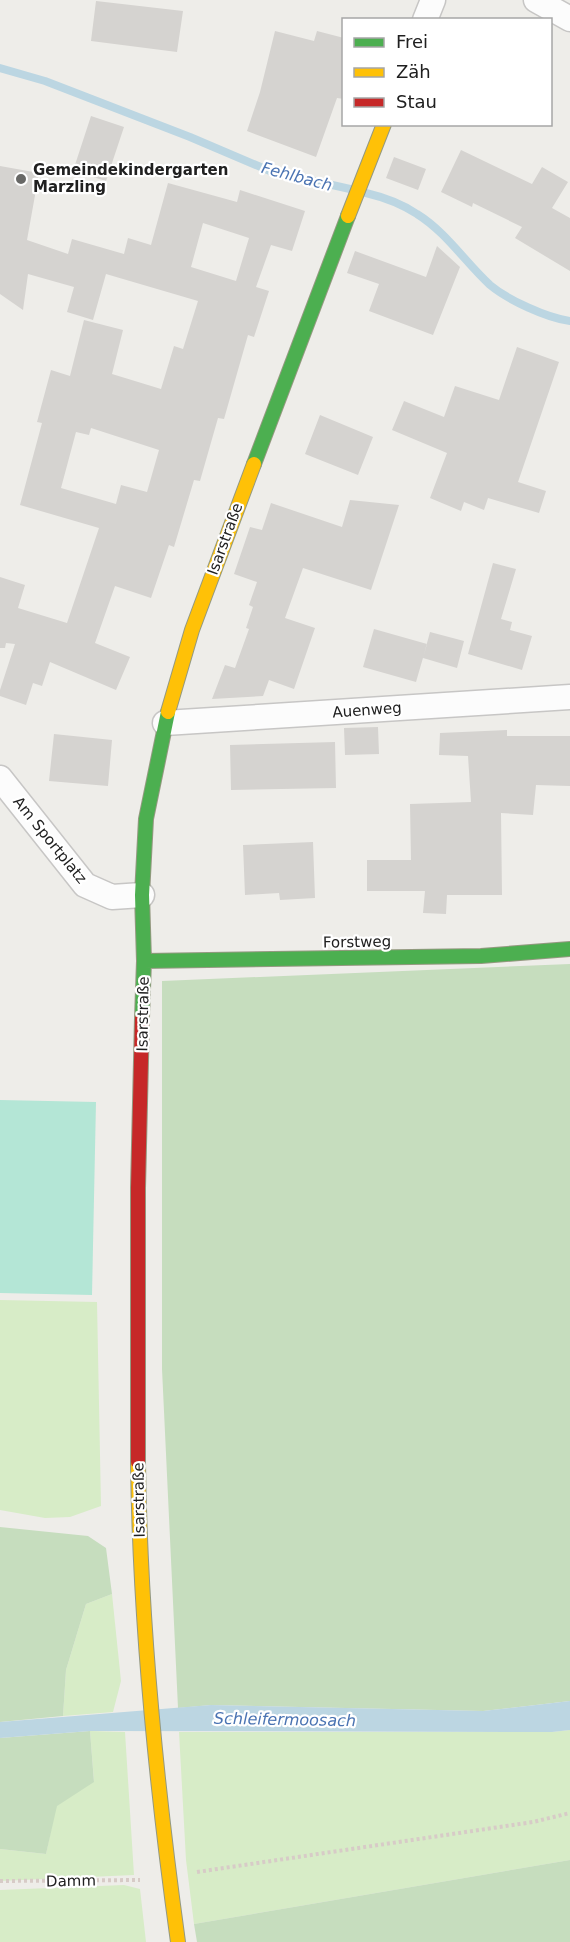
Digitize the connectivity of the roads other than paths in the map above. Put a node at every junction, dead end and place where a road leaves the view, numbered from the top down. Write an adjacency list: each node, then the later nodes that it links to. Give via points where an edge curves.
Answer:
1 (433, 0): 3 (street)
2 (536, 0): 4 (street)
3 (426, 18)
4 (570, 19)
5 (383, 126): 7 (street, Isarstraße, via 228,531 192,630)
6 (570, 697): 7 (street, Auenweg)
7 (165, 723): 9 (street, Isarstraße, via 146,819)
8 (0, 778): 9 (street, Am Sportplatz, via 85,885 112,897)
9 (142, 895): 11 (street, Isarstraße)
10 (570, 950): 11 (street, Forstweg, via 482,956)
11 (144, 962): 12 (street, Isarstraße, via 138,1188 139,1524 145,1643)
12 (178, 1942)

